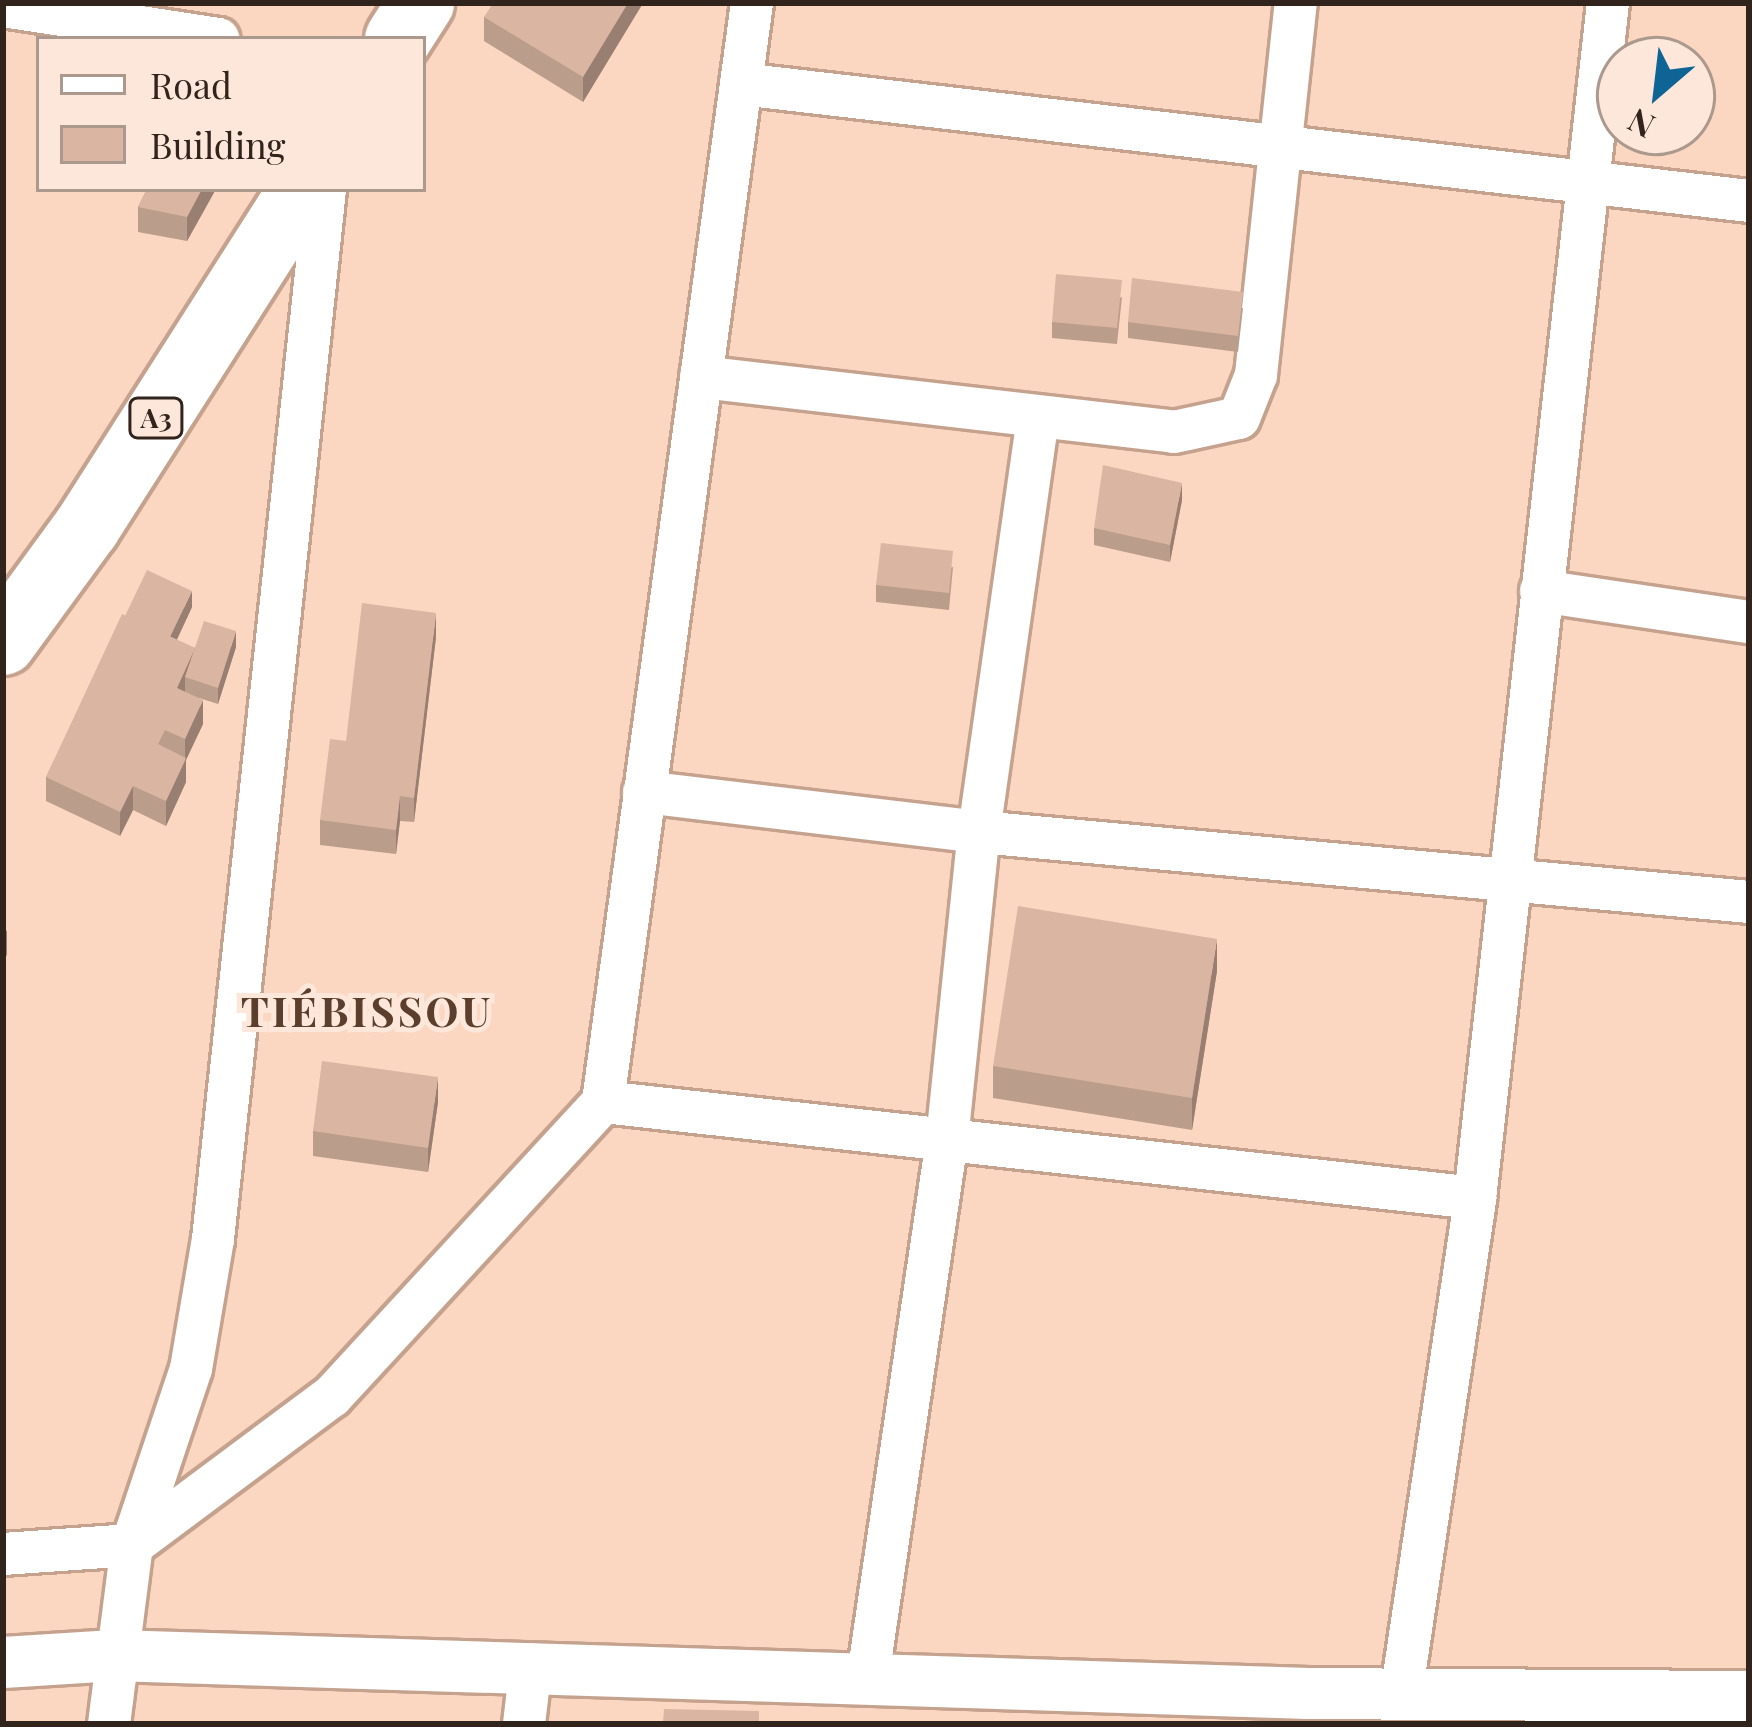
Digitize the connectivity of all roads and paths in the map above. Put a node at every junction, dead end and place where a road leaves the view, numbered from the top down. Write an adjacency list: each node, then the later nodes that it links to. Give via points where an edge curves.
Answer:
1 (421, 3): 7 (main road)
2 (752, 3): 8 (street)
3 (1296, 3): 9 (street)
4 (1608, 3): 10 (street)
5 (3, 6): 6 (street)
6 (198, 36)
7 (400, 36)
8 (741, 84): 9 (street); 14 (street)
9 (1279, 147): 10 (street); 15 (street, via 1256,375 1239,418 1174,432)
10 (1586, 186): 13 (street); 16 (street)
11 (300, 192): 18 (main road, A3, via 87,527)
12 (325, 192): 26 (street, via 213,1239 191,1369)
13 (1749, 201)
14 (701, 377): 15 (street); 19 (street)
15 (1038, 418): 20 (street)
16 (1541, 591): 17 (street); 21 (street)
17 (1749, 622)
18 (3, 642)
19 (644, 792): 20 (street); 23 (street)
20 (980, 832): 21 (street); 24 (street)
21 (1510, 879): 22 (street); 25 (street)
22 (1749, 902)
23 (603, 1102): 24 (street); 26 (street, via 332,1396)
24 (947, 1141): 25 (street); 31 (street)
25 (1475, 1198): 32 (street)
26 (132, 1545): 27 (street); 28 (street)
27 (3, 1554)
28 (114, 1655): 29 (street); 30 (street); 35 (street)
29 (3, 1662)
30 (531, 1664): 31 (street); 36 (street)
31 (868, 1676): 34 (street)
32 (1402, 1689): 33 (street); 34 (street)
33 (1749, 1696)
34 (1306, 1708)
35 (109, 1724)
36 (524, 1724)

